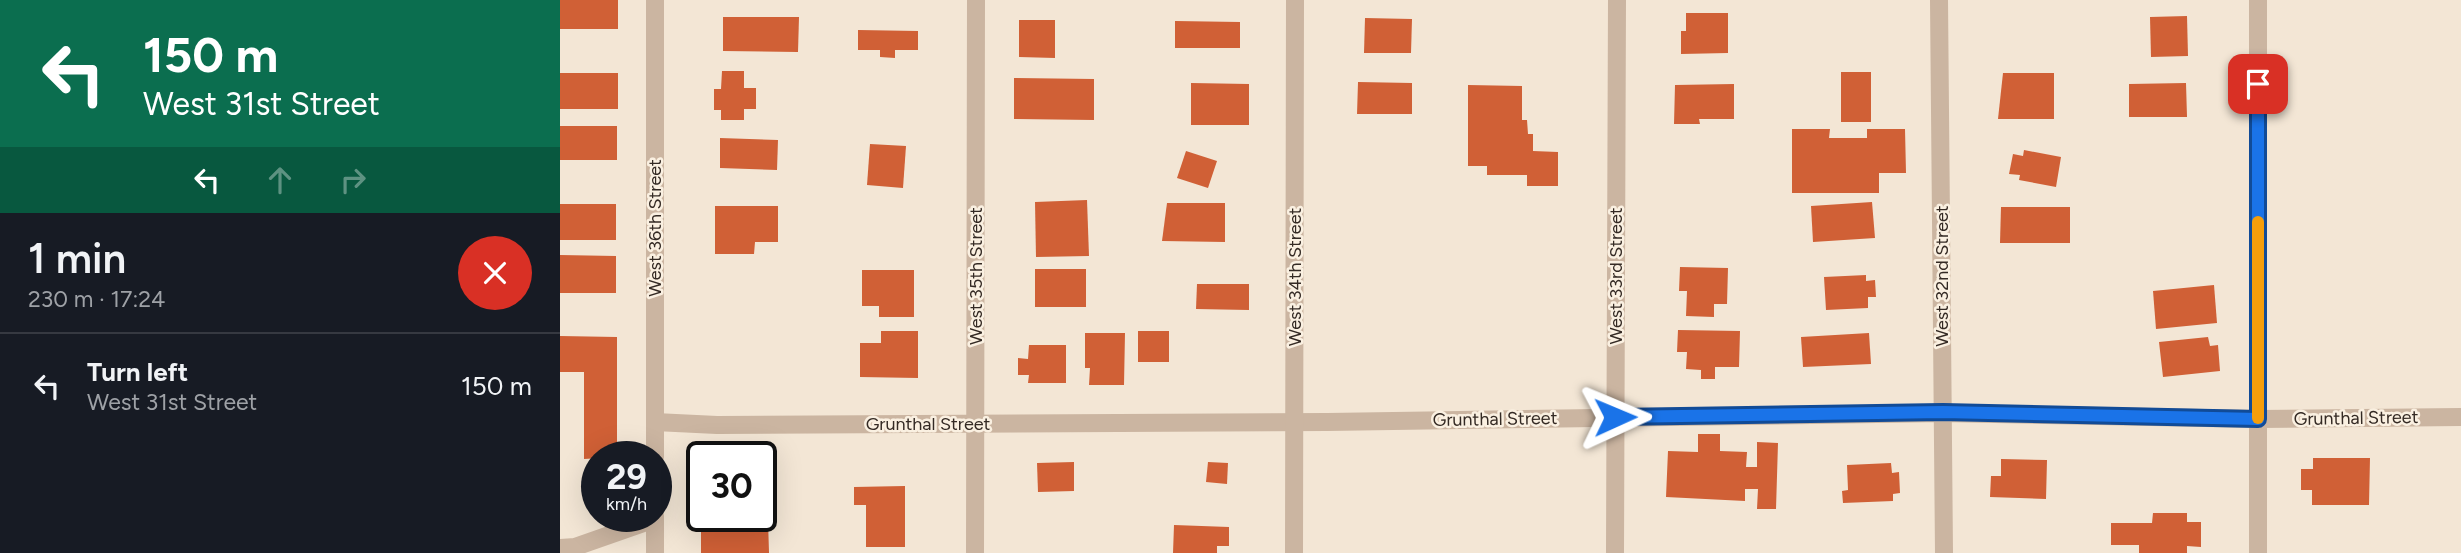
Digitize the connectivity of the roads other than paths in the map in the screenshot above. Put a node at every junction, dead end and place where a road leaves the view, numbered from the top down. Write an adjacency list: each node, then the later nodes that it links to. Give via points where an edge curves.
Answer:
1 (655, 0): 11 (street, West 36th Street)
2 (976, 0): 13 (street, West 35th Street)
3 (1295, 0): 12 (street, West 34th Street)
4 (1617, 0): 8 (street, West 33rd Street)
5 (1939, 0): 7 (street, West 32nd Street)
6 (2258, 0): 10 (street)
7 (1943, 412): 8 (street, Grunthal Street); 10 (street, Grunthal Street); 22 (street, West 32nd Street)
8 (1615, 417): 12 (street, Grunthal Street); 21 (street, West 33rd Street)
9 (2461, 417): 10 (street, Grunthal Street)
10 (2258, 419): 23 (street)
11 (655, 422): 13 (street, Grunthal Street); 14 (street, West 36th Street)
12 (1295, 422): 13 (street, Grunthal Street); 20 (street, West 34th Street)
13 (975, 423): 19 (street, West 35th Street)
14 (655, 441)
15 (616, 532): 17 (street)
16 (655, 532): 18 (street)
17 (560, 548)
18 (655, 553)
19 (975, 553)
20 (1294, 553)
21 (1615, 553)
22 (1944, 553)
23 (2258, 553)

